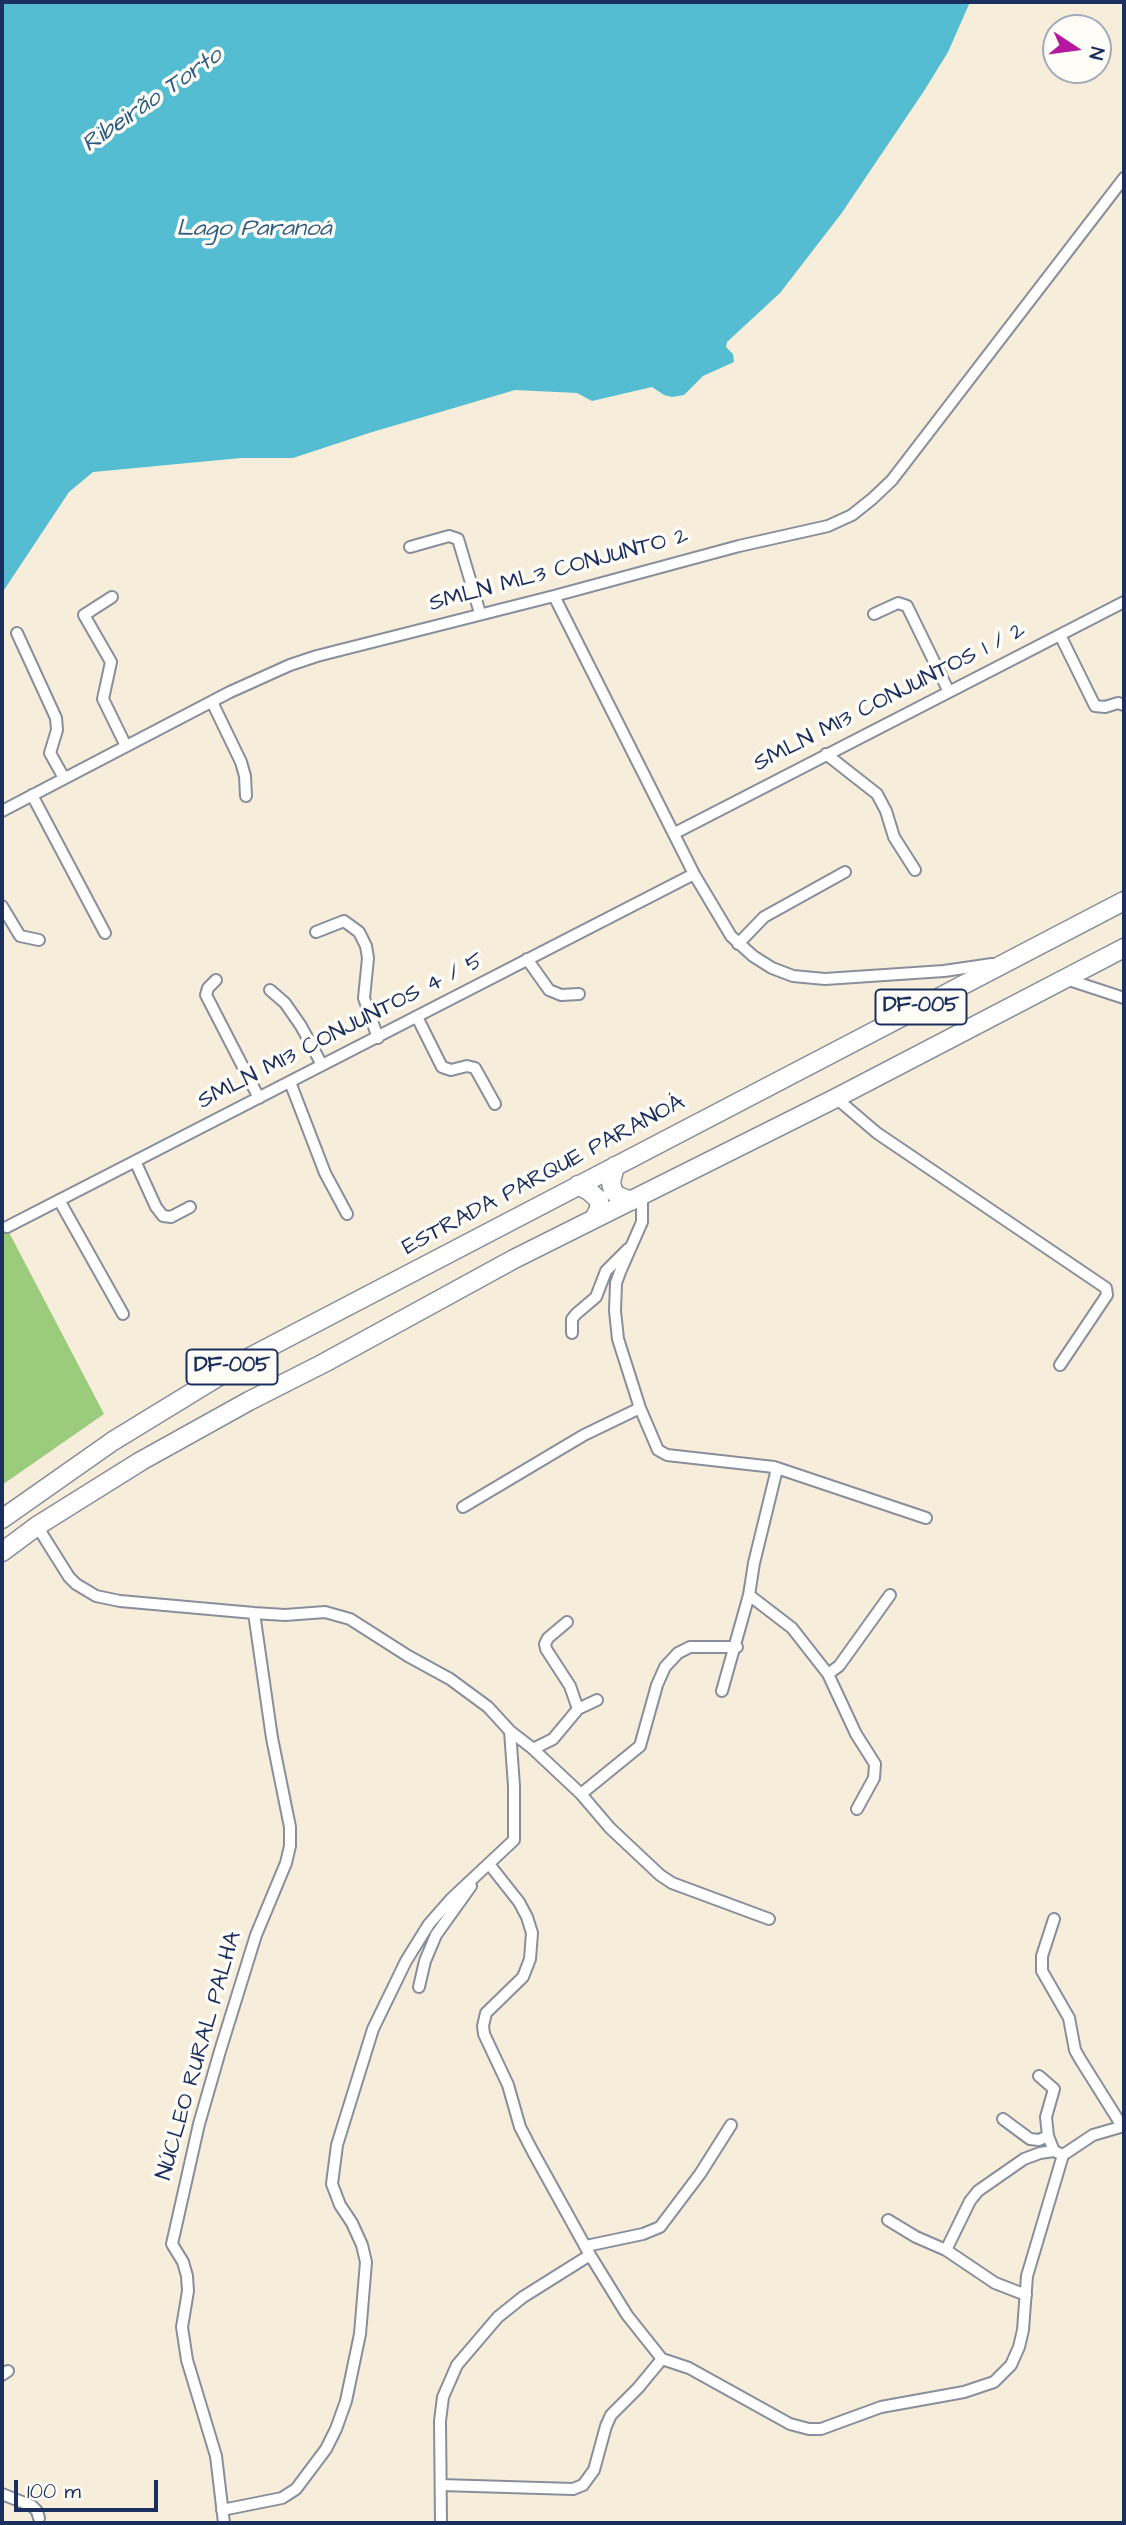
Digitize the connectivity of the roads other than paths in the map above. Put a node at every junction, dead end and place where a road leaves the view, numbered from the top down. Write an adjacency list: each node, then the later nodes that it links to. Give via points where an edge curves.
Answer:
1 (1124, 177): 3 (street, SMLN ML3 CONJUNTO 2, via 891,480 852,515 828,526 739,545)
2 (410, 547): 6 (street, via 449,536 458,539)
3 (554, 596): 6 (street, SMLN ML3 CONJUNTO 2); 19 (street)
4 (112, 597): 13 (street, via 84,615 111,662 103,699)
5 (1124, 602): 9 (street, SMLN MI3 CONJUNTOS 1 / 2)
6 (480, 613): 11 (street, SMLN ML3 CONJUNTO 2, via 290,664)
7 (874, 614): 10 (street, via 898,603 907,606)
8 (17, 633): 15 (street, via 56,718 50,753)
9 (1060, 635): 10 (street, SMLN MI3 CONJUNTOS 1 / 2); 12 (street, via 1095,706)
10 (950, 692): 14 (street, SMLN MI3 CONJUNTOS 1 / 2)
11 (212, 702): 13 (street, SMLN ML3 CONJUNTO 2); 17 (street, via 241,762)
12 (1124, 705)
13 (126, 746): 15 (street, SMLN ML3 CONJUNTO 2)
14 (826, 754): 19 (street, SMLN MI3 CONJUNTOS 1 / 2); 20 (street, via 877,794 894,837)
15 (64, 778): 16 (street, SMLN ML3 CONJUNTO 2)
16 (32, 795): 18 (street, SMLN ML3 CONJUNTO 2); 26 (street)
17 (246, 796)
18 (2, 811)
19 (675, 833): 22 (street)
20 (915, 870)
21 (845, 872): 28 (street, via 774,910)
22 (694, 874): 28 (street); 30 (street, SMLN MI3 CONJUNTOS 4 / 5)
23 (1124, 901): 31 (main road, ESTRADA PARQUE PARANOÁ / DF-005)
24 (2, 906): 27 (street, via 20,936)
25 (316, 932): 40 (street, via 344,921 359,932 368,958 364,998)
26 (106, 933)
27 (38, 940)
28 (738, 944): 32 (street, via 772,968 810,979)
29 (1124, 948): 33 (main road, DF-005)
30 (527, 959): 37 (street, via 549,990); 39 (street, SMLN MI3 CONJUNTOS 4 / 5)
31 (1010, 962): 32 (street); 36 (main road, ESTRADA PARQUE PARANOÁ / DF-005)
32 (944, 971): 36 (street)
33 (1066, 979): 38 (street); 44 (main road, DF-005)
34 (216, 980): 43 (street, via 206,995)
35 (270, 990): 41 (street, via 301,1026)
36 (949, 992): 47 (main road, ESTRADA PARQUE PARANOÁ / DF-005)
37 (579, 994)
38 (1124, 998)
39 (417, 1017): 40 (street, SMLN MI3 CONJUNTOS 4 / 5); 45 (street, via 442,1067 475,1068)
40 (378, 1038): 41 (street, SMLN MI3 CONJUNTOS 4 / 5)
41 (322, 1065): 42 (street, SMLN MI3 CONJUNTOS 4 / 5)
42 (290, 1082): 43 (street, SMLN MI3 CONJUNTOS 4 / 5); 52 (street, via 325,1173)
43 (260, 1098): 46 (street, SMLN MI3 CONJUNTOS 4 / 5)
44 (836, 1098): 49 (main road, DF-005); 58 (street, via 877,1133 1106,1288 1107,1296)
45 (495, 1104)
46 (135, 1161): 50 (street, SMLN MI3 CONJUNTOS 4 / 5); 51 (street, via 163,1216)
47 (615, 1166): 48 (main road, ESTRADA PARQUE PARANOÁ / DF-005); 49 (main road, via 613,1191)
48 (578, 1185): 53 (main road, via 599,1200); 63 (main road, ESTRADA PARQUE PARANOÁ / DF-005, via 252,1356 113,1441)
49 (637, 1198): 53 (main road, DF-005); 55 (street, via 642,1222)
50 (59, 1200): 54 (street, SMLN MI3 CONJUNTOS 4 / 5); 56 (street)
51 (190, 1207)
52 (347, 1214)
53 (594, 1219): 64 (main road, DF-005, via 249,1401)
54 (6, 1227)
55 (632, 1244): 57 (street, via 606,1271 596,1297 572,1319); 59 (street, via 616,1283 615,1311 618,1339)
56 (123, 1314)
57 (572, 1333)
58 (1060, 1365)
59 (640, 1408): 60 (street, via 663,1455); 61 (street, via 584,1435)
60 (774, 1468): 62 (street); 66 (street)
61 (463, 1507)
62 (926, 1518)
63 (2, 1520)
64 (37, 1526): 65 (main road, DF-005); 68 (street, via 69,1577 96,1596)
65 (2, 1552)
66 (749, 1595): 70 (street); 71 (street, via 792,1628)
67 (890, 1595): 71 (street, via 839,1666)
68 (254, 1613): 75 (street, via 325,1612 350,1619 450,1679 488,1707); 97 (street, NÚCLEO RURAL PALHA, via 290,1846 220,2051 172,2244 187,2276 183,2316 187,2360 213,2441)
69 (567, 1622): 74 (street, via 545,1644)
70 (737, 1647): 72 (street); 77 (street, via 690,1647 678,1653 657,1685 640,1746)
71 (828, 1674): 78 (street, via 875,1764 874,1778)
72 (722, 1692)
73 (597, 1700): 74 (street)
74 (578, 1709): 76 (street, via 553,1739)
75 (510, 1731): 76 (street); 79 (street, via 515,1836)
76 (533, 1749): 77 (street)
77 (581, 1794): 81 (street, via 610,1828 672,1883)
78 (857, 1809)
79 (489, 1864): 80 (street); 91 (street, via 519,1902 532,1933 523,1977 486,2013 484,2034 508,2085 520,2127)
80 (476, 1877): 83 (street, via 436,1935); 97 (street, via 429,1924 400,1972 373,2029 337,2145 332,2184 366,2262 360,2334 336,2429 296,2489 282,2498)
81 (769, 1919)
82 (1054, 1919): 87 (street, via 1042,1971 1069,2018 1075,2050)
83 (419, 1987)
84 (1039, 2076): 88 (street, via 1054,2089 1046,2117)
85 (1003, 2119): 88 (street, via 1030,2139)
86 (731, 2125): 91 (street, via 660,2227)
87 (1123, 2126): 89 (street)
88 (1048, 2136): 89 (street)
89 (1059, 2153): 92 (street, via 1024,2159 978,2191); 93 (street)
90 (888, 2220): 92 (street)
91 (588, 2250): 94 (street, via 627,2315); 95 (street, via 498,2318 457,2365 443,2397)
92 (946, 2250): 93 (street, via 995,2283)
93 (1026, 2295): 94 (street, via 1019,2347 1011,2365 994,2382 881,2407 815,2430 790,2424 690,2368)
94 (662, 2359): 95 (street, via 611,2415 594,2470 583,2486)
95 (441, 2484): 100 (street)
96 (2, 2494): 98 (street, via 32,2506)
97 (222, 2510): 99 (street, NÚCLEO RURAL PALHA)
98 (39, 2518)
99 (224, 2523)
100 (441, 2523)

